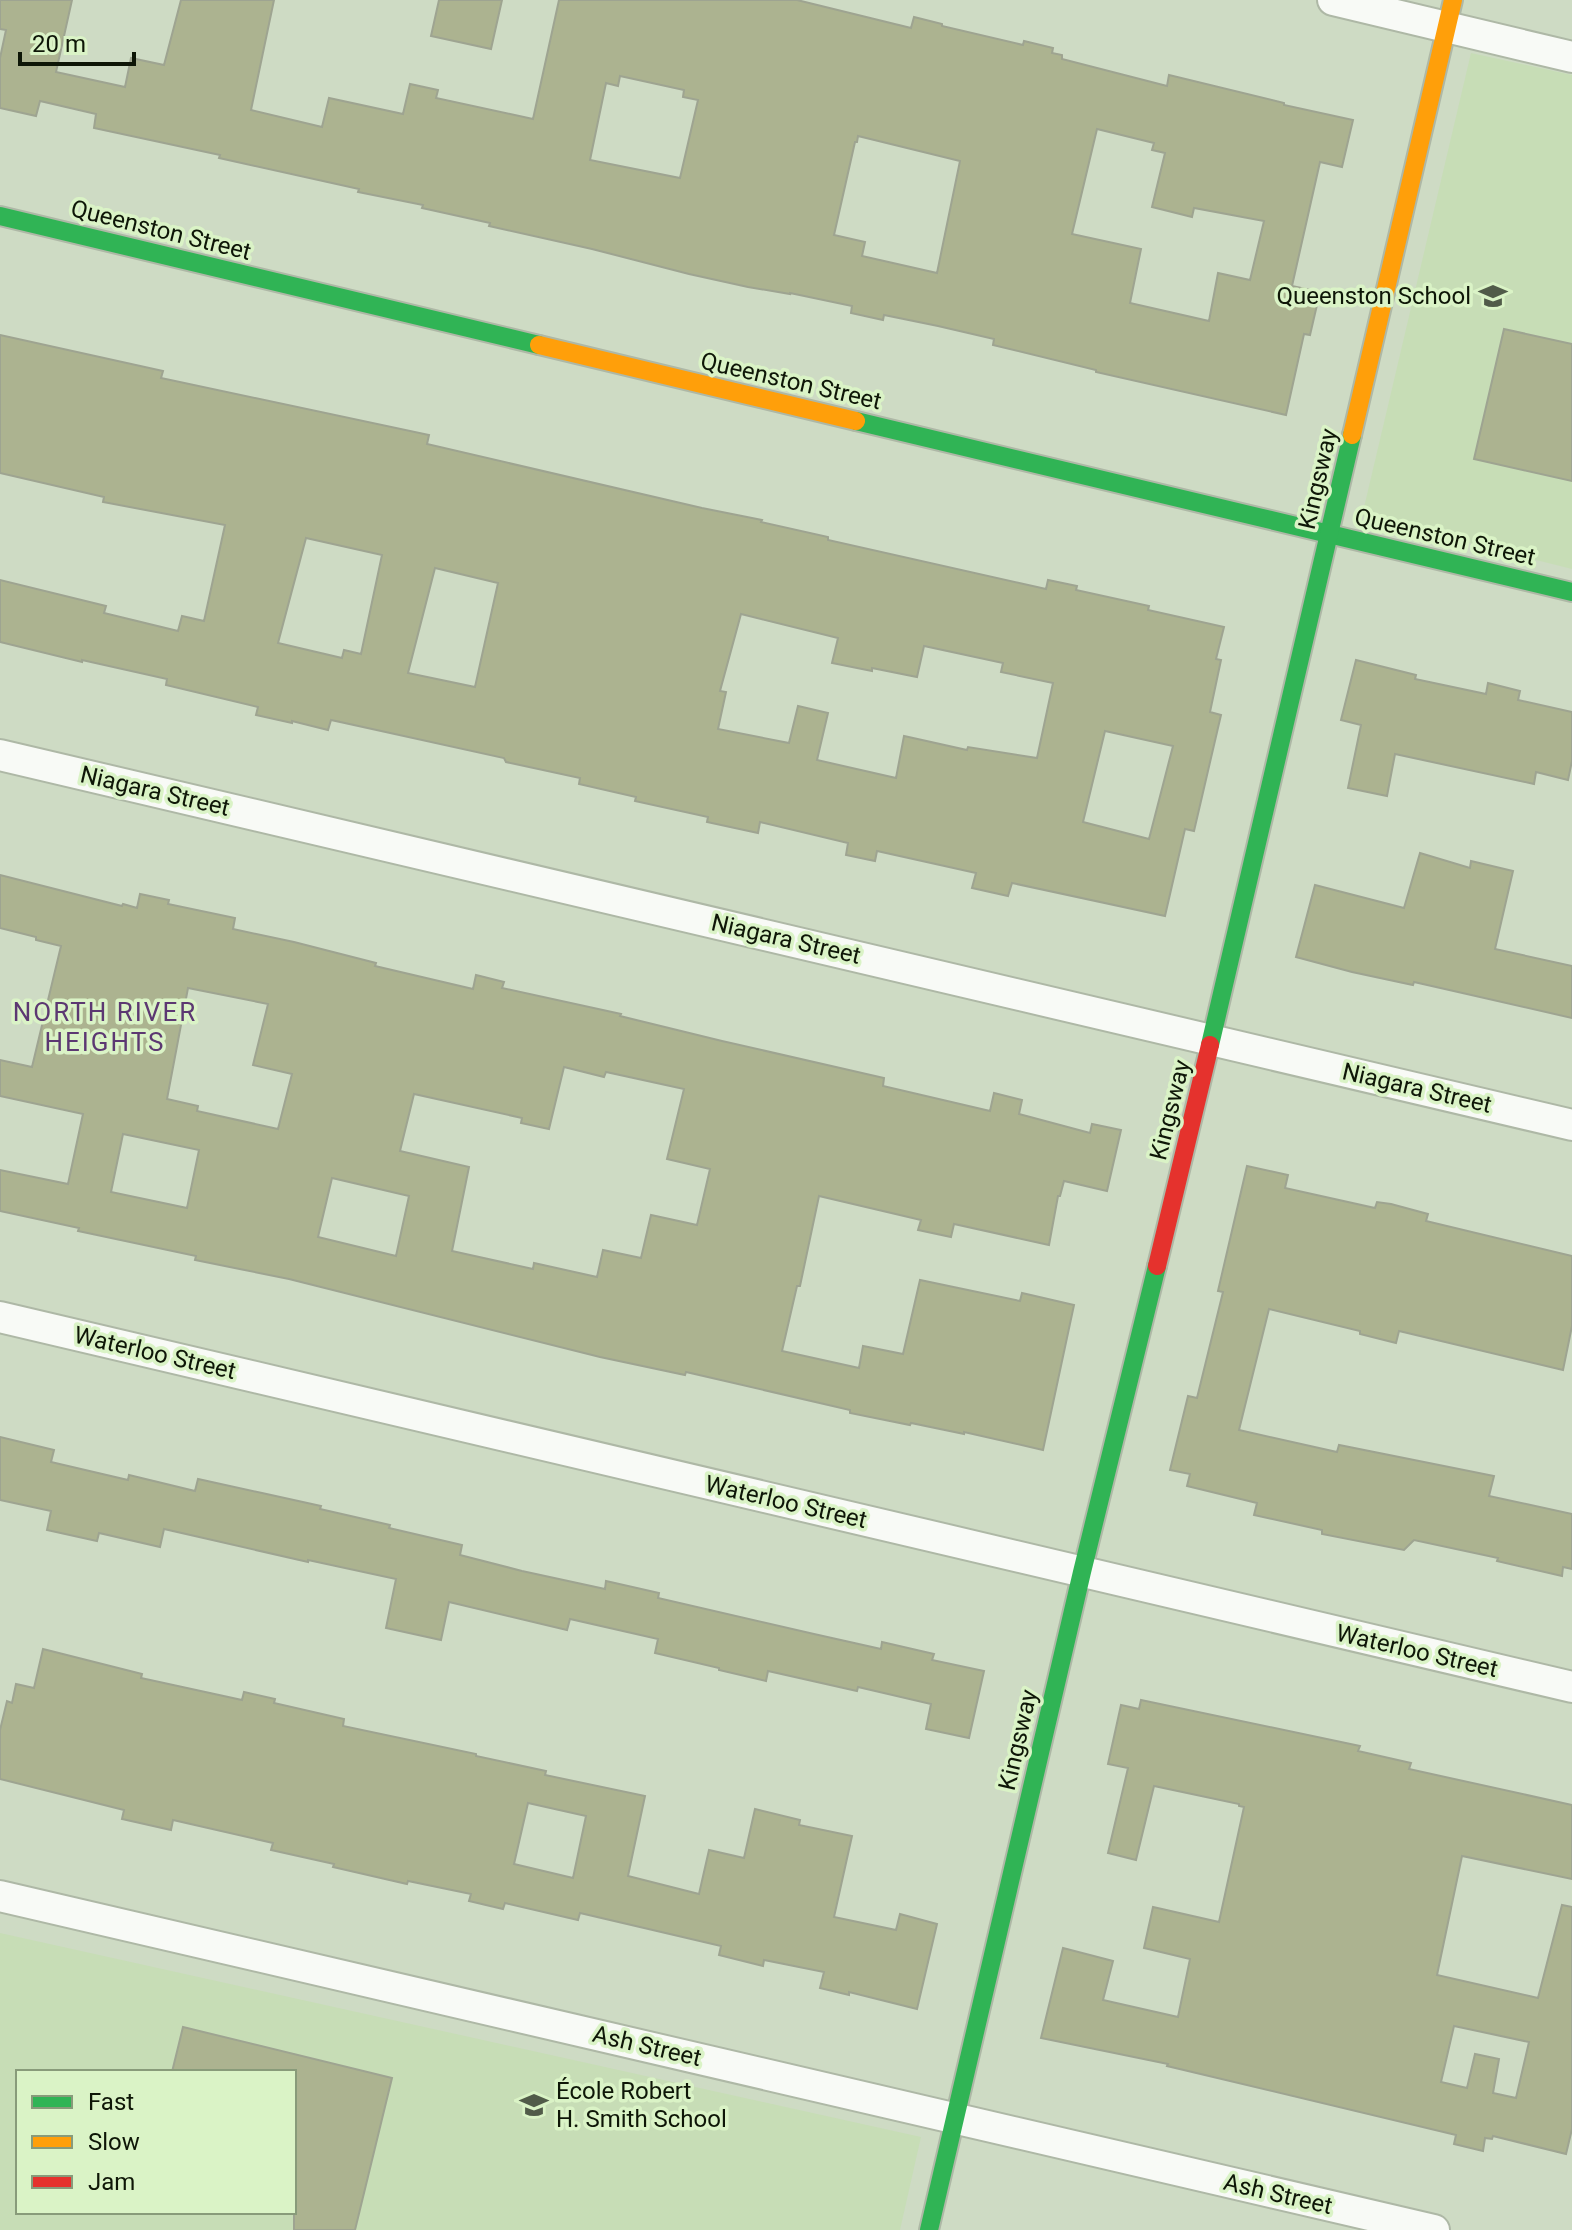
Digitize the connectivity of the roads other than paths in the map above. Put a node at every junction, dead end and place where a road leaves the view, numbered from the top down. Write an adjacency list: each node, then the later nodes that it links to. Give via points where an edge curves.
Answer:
1 (1333, 0): 2 (street)
2 (1449, 14): 3 (street); 5 (street, Kingsway)
3 (1572, 57)
4 (0, 216): 5 (street, Queenston Street)
5 (1330, 535): 6 (street, Queenston Street); 8 (street, Kingsway)
6 (1572, 592)
7 (0, 755): 8 (street, Niagara Street)
8 (1212, 1039): 9 (street, Niagara Street); 11 (street, Kingsway)
9 (1572, 1125)
10 (0, 1317): 11 (street, Waterloo Street)
11 (1082, 1572): 12 (street, Waterloo Street); 14 (street, Kingsway)
12 (1572, 1687)
13 (0, 1896): 14 (street, Ash Street)
14 (956, 2118): 15 (street, Kingsway); 16 (street, Ash Street)
15 (929, 2230)
16 (1434, 2230)

